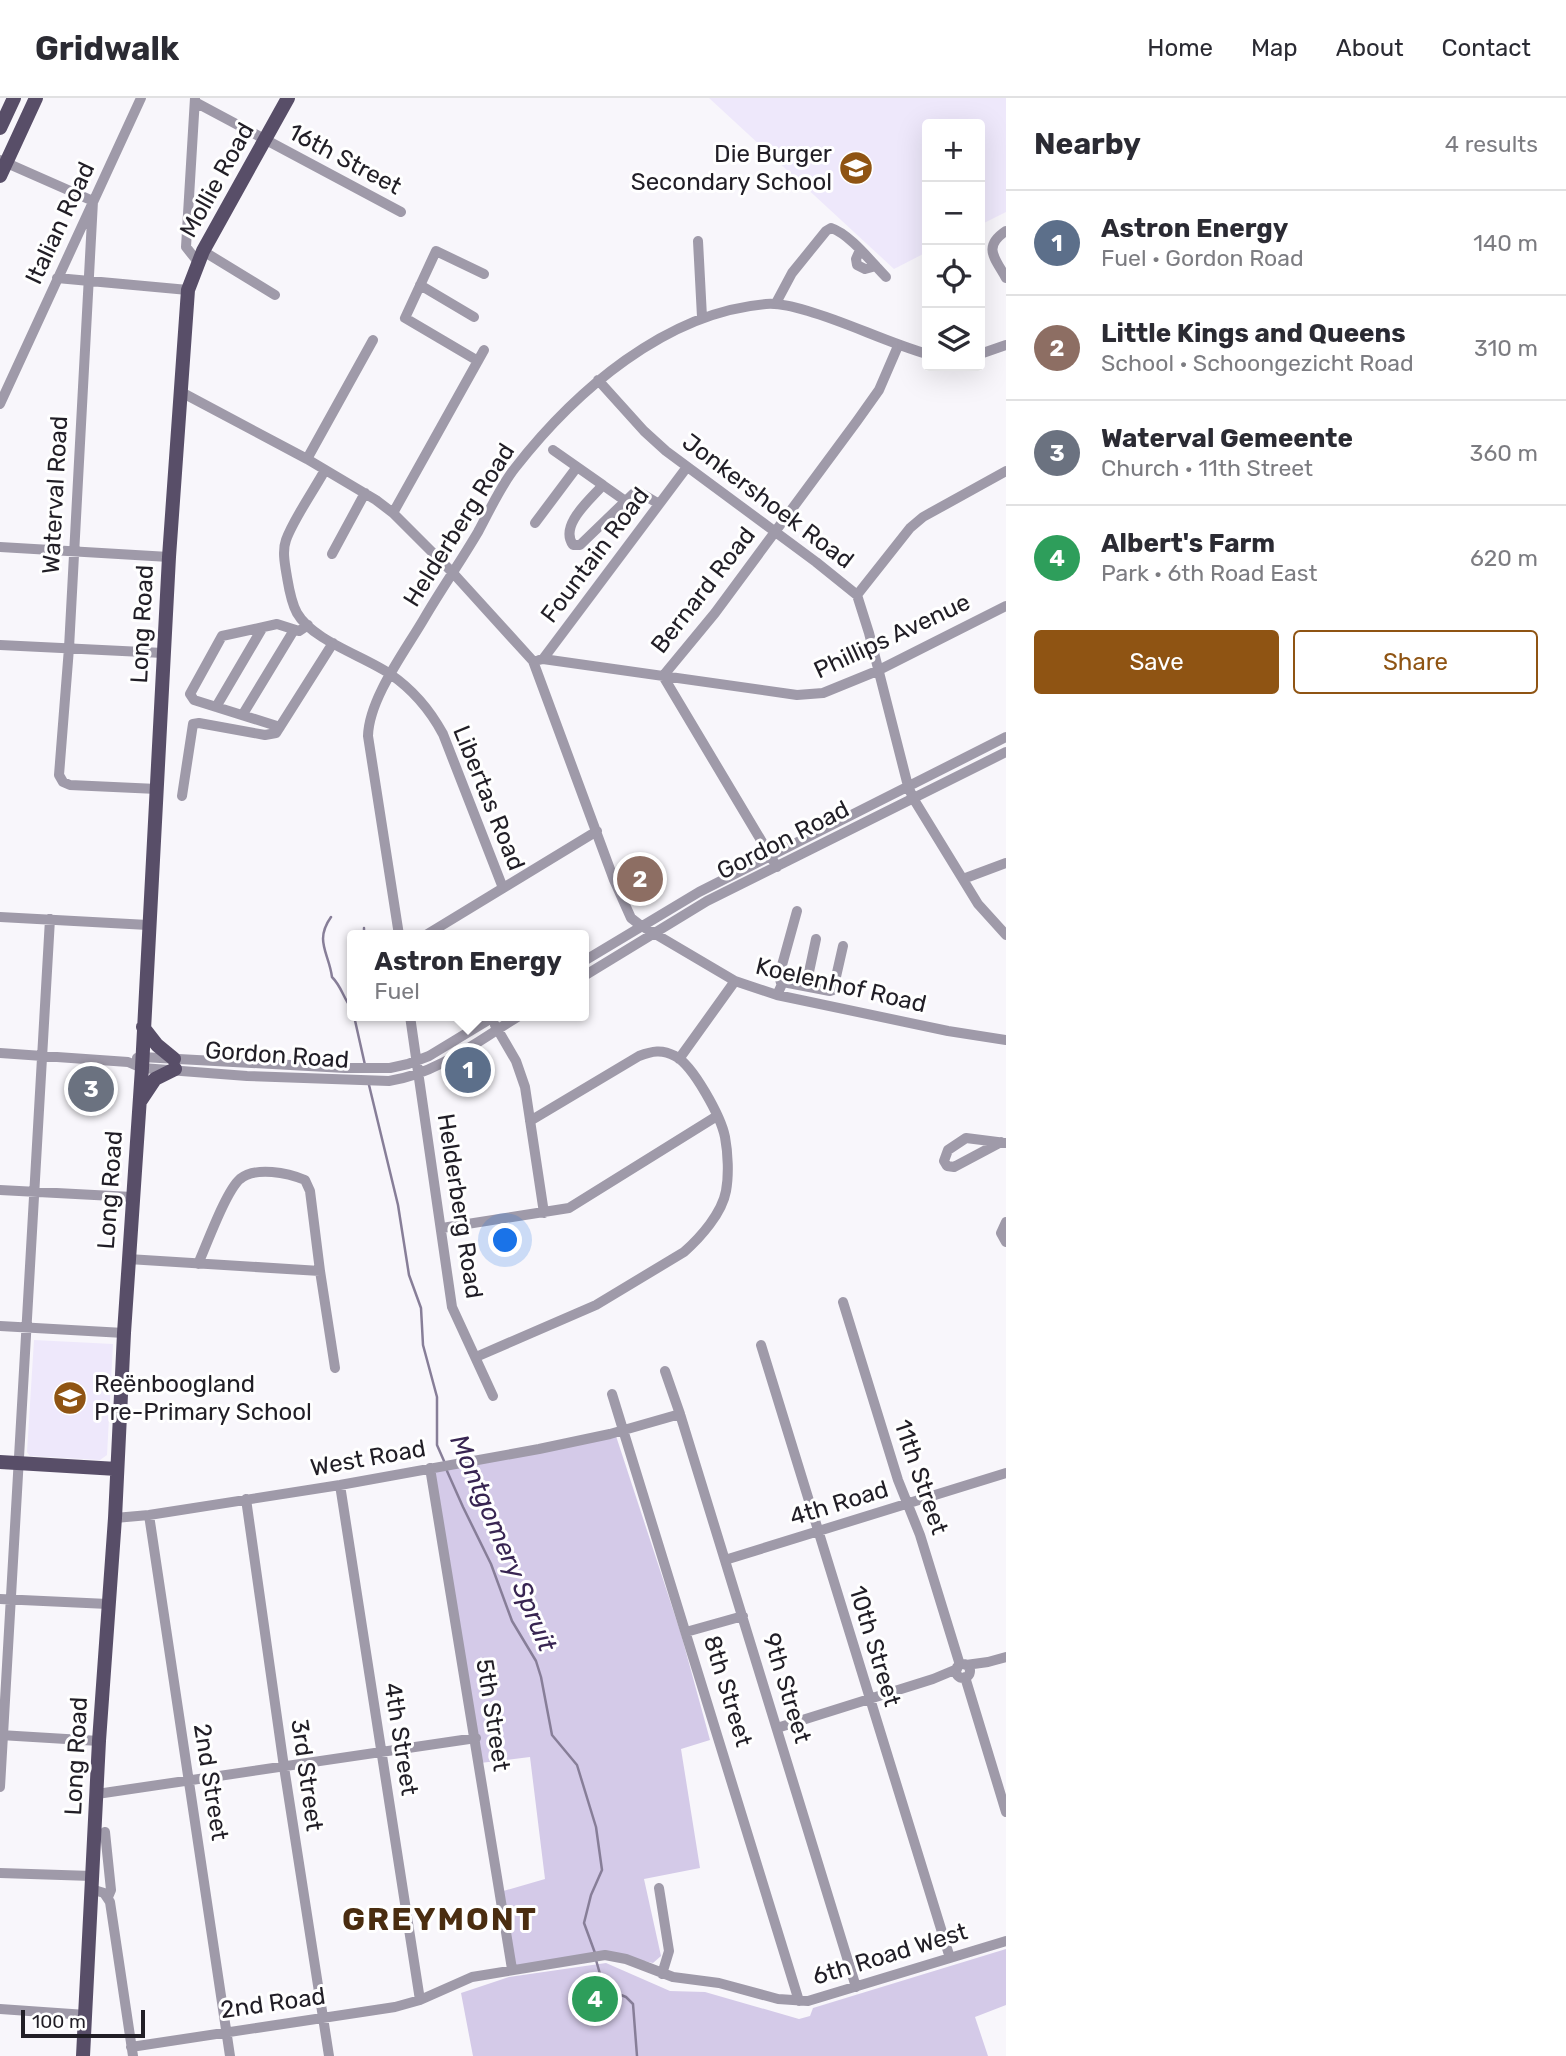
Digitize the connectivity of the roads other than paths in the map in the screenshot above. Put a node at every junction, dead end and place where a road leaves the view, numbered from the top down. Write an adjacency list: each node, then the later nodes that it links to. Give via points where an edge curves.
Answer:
1 (14, 98): 6 (main road)
2 (36, 98): 8 (main road)
3 (141, 98): 9 (street, Italian Road)
4 (288, 98): 7 (main road, Mollie Road)
5 (195, 100): 7 (street, 16th Street); 13 (street, via 186,247)
6 (0, 128)
7 (265, 140): 10 (street, 16th Street); 13 (main road, Mollie Road)
8 (2, 166): 9 (street)
9 (93, 201): 16 (street, Italian Road); 18 (street, Waterval Road)
10 (401, 212)
11 (1006, 231): 17 (street, via 992,247)
12 (698, 240): 24 (street)
13 (201, 256): 20 (main road, Mollie Road); 21 (street)
14 (484, 274): 19 (street, via 438,250)
15 (886, 277): 22 (street, via 831,228 792,273)
16 (57, 278): 18 (street); 34 (street, Italian Road)
17 (1006, 278)
18 (87, 279): 20 (street); 48 (street, Waterval Road)
19 (420, 285): 23 (street); 31 (street, via 405,319)
20 (188, 288): 33 (main road, Long Road)
21 (275, 295)
22 (776, 303): 24 (street, Helderberg Road); 26 (street, Helderberg Road)
23 (474, 317)
24 (702, 317): 32 (street, Helderberg Road, via 632,355)
25 (373, 340): 35 (street)
26 (898, 345): 29 (street, Helderberg Road); 46 (street, Bernard Road, via 879,390)
27 (1006, 345): 30 (street)
28 (484, 350): 31 (street)
29 (922, 352)
30 (985, 352)
31 (478, 362): 44 (street)
32 (598, 380): 37 (street, Jonkershoek Road, via 644,431); 51 (street, Helderberg Road, via 516,466)
33 (181, 392): 35 (street); 50 (main road, Long Road)
34 (1, 398)
35 (307, 459): 38 (street)
36 (577, 467): 40 (street); 40 (street, via 553,450 563,457 573,464 593,478); 45 (street)
37 (687, 467): 43 (street, Fountain Road); 46 (street, Jonkershoek Road)
38 (326, 470): 41 (street); 54 (street, Libertas Road, via 285,541 289,592)
39 (1006, 471): 52 (street, via 923,516)
40 (603, 485): 42 (street); 42 (street, via 571,526 573,545 580,545)
41 (365, 493): 44 (street); 49 (street)
42 (624, 500): 43 (street, via 639,492)
43 (659, 504): 61 (street, Fountain Road)
44 (393, 513): 51 (street)
45 (536, 523)
46 (775, 531): 52 (street, Jonkershoek Road); 64 (street, Bernard Road)
47 (0, 547): 48 (street)
48 (74, 551): 50 (street); 59 (street, Waterval Road)
49 (332, 554)
50 (169, 557): 60 (main road, Long Road)
51 (453, 573): 61 (street); 63 (street, Helderberg Road)
52 (857, 596): 62 (street, Jonkershoek Road)
53 (1006, 606): 62 (street, Phillips Avenue)
54 (308, 625): 56 (street); 57 (street, Libertas Road)
55 (263, 627): 56 (street, via 278,624); 65 (street); 65 (street, via 221,637 190,694)
56 (295, 631): 66 (street)
57 (333, 643): 63 (street, Libertas Road); 67 (street)
58 (0, 645): 59 (street)
59 (69, 648): 60 (street); 71 (street, Waterval Road, via 61,779 69,785)
60 (163, 653): 71 (main road, Long Road)
61 (538, 660): 64 (street, Phillips Avenue); 74 (street)
62 (877, 671): 64 (street, Phillips Avenue, via 807,695); 70 (street, Jonkershoek Road)
63 (391, 675): 79 (street, Libertas Road, via 422,703 443,734); 85 (street, Helderberg Road, via 371,714 368,736)
64 (663, 676): 75 (street, Bernard Road)
65 (216, 707): 66 (street)
66 (243, 714): 67 (street)
67 (280, 727): 72 (street, via 273,735 193,724)
68 (1006, 737): 70 (street, Gordon Road)
69 (1006, 752): 73 (street, Gordon Road)
70 (908, 786): 73 (street, Jonkershoek Road); 75 (street, Gordon Road)
71 (156, 789): 83 (main road, Long Road)
72 (182, 796)
73 (913, 798): 77 (street, Gordon Road); 78 (street, Jonkershoek Road)
74 (597, 831): 79 (street); 84 (street, via 629,914)
75 (771, 855): 77 (street, Bernard Road); 84 (street, Gordon Road)
76 (1006, 863): 78 (street)
77 (777, 867): 87 (street, Gordon Road)
78 (963, 879): 88 (street, Jonkershoek Road)
79 (503, 888): 86 (street)
80 (797, 911): 94 (street)
81 (0, 917): 82 (street)
82 (50, 919): 83 (street); 105 (street)
83 (148, 925): 101 (main road, Long Road)
84 (640, 925): 87 (street, Koelenhof Road); 91 (street, Gordon Road)
85 (398, 930)
86 (434, 930)
87 (654, 933): 92 (street, Gordon Road); 93 (street, Koelenhof Road)
88 (1006, 935)
89 (816, 939): 95 (street)
90 (843, 946): 95 (street, via 833,990)
91 (589, 957)
92 (589, 972)
93 (735, 981): 96 (street, Koelenhof Road); 106 (street)
94 (781, 983): 95 (street); 96 (street)
95 (806, 986)
96 (777, 995): 103 (street, Koelenhof Road)
97 (411, 1021): 108 (street, Helderberg Road)
98 (486, 1021): 108 (street, Gordon Road)
99 (494, 1021): 102 (street)
100 (511, 1021): 102 (street, Gordon Road)
101 (143, 1027): 107 (main road, Long Road); 109 (main road)
102 (497, 1029): 110 (street, Gordon Road); 113 (street, via 521,1072)
103 (1006, 1040)
104 (0, 1054): 105 (street)
105 (43, 1056): 107 (street); 116 (street)
106 (679, 1059): 112 (street); 113 (street, via 656,1051 639,1056)
107 (137, 1062): 109 (street, Gordon Road); 111 (main road, Long Road)
108 (417, 1062): 109 (street, Gordon Road, via 390,1068); 110 (street, Helderberg Road)
109 (174, 1064): 110 (street, Gordon Road, via 247,1076 369,1081); 111 (main road, via 155,1079)
110 (419, 1074): 120 (street, Helderberg Road)
111 (138, 1106): 117 (main road, Long Road)
112 (717, 1116): 118 (street, via 569,1208); 130 (street, via 725,1138 726,1191 696,1242 596,1305)
113 (530, 1121): 118 (street)
114 (1004, 1142): 114 (street, via 954,1167 944,1161 948,1150 966,1138)
115 (0, 1190): 116 (street)
116 (36, 1192): 117 (street); 127 (street)
117 (132, 1197): 122 (main road, Long Road)
118 (544, 1213): 120 (street)
119 (1006, 1222): 121 (street, via 1001,1233)
120 (442, 1228): 130 (street, Helderberg Road, via 453,1307)
121 (1006, 1242)
122 (128, 1259): 123 (street); 128 (main road, Long Road)
123 (198, 1264): 124 (street); 124 (street, via 241,1179 257,1173 284,1173 309,1185)
124 (320, 1271): 131 (street)
125 (844, 1302): 144 (street, 11th Street)
126 (0, 1326): 127 (street)
127 (26, 1328): 128 (street); 138 (street)
128 (124, 1333): 140 (main road, Long Road)
129 (761, 1345): 147 (street, 10th Street)
130 (476, 1357): 134 (street, Helderberg Road)
131 (335, 1368)
132 (665, 1371): 135 (street, 9th Street)
133 (612, 1394): 136 (street, 8th Street)
134 (493, 1396)
135 (680, 1414): 136 (street, West Road); 148 (street, 9th Street)
136 (623, 1430): 139 (street, West Road, via 540,1450); 153 (street, 8th Street)
137 (0, 1462): 138 (main road)
138 (19, 1463): 140 (main road); 150 (street)
139 (439, 1466): 142 (street, West Road); 159 (street, 5th Street)
140 (117, 1469): 146 (main road, Long Road)
141 (1005, 1477): 144 (street, 4th Road)
142 (340, 1485): 143 (street, West Road); 161 (street, 4th Street)
143 (246, 1499): 145 (street, West Road); 162 (street, 3rd Street)
144 (908, 1503): 147 (street, 4th Road); 155 (street, 11th Street)
145 (149, 1515): 146 (street, West Road); 163 (street, 2nd Street)
146 (115, 1518): 151 (main road, Long Road)
147 (818, 1532): 148 (street, 4th Road); 156 (street, 10th Street)
148 (725, 1560): 152 (street, 9th Street)
149 (0, 1599): 150 (street)
150 (12, 1599): 151 (street); 158 (street)
151 (108, 1604): 160 (main road, Long Road)
152 (743, 1616): 153 (street); 157 (street, 9th Street)
153 (686, 1632): 178 (street, 8th Street)
154 (1006, 1657): 155 (street)
155 (963, 1671): 156 (street); 166 (street, 11th Street)
156 (869, 1700): 157 (street); 173 (street, 10th Street)
157 (777, 1728): 176 (street, 9th Street)
158 (1, 1735): 160 (street); 164 (street)
159 (476, 1738): 161 (street); 174 (street, 5th Street)
160 (99, 1741): 165 (main road, Long Road)
161 (382, 1753): 162 (street); 177 (street, 4th Street)
162 (284, 1767): 163 (street); 181 (street, 3rd Street)
163 (190, 1782): 165 (street); 182 (street, 2nd Street)
164 (0, 1787)
165 (97, 1794): 169 (main road, Long Road)
166 (1006, 1812)
167 (105, 1832): 171 (street)
168 (0, 1873): 169 (street)
169 (91, 1883): 171 (street); 180 (main road, Long Road)
170 (659, 1888): 175 (street, via 669,1951)
171 (108, 1897): 183 (street)
172 (1006, 1941): 173 (street, 6th Road West)
173 (950, 1958): 176 (street, 6th Road West)
174 (512, 1969): 175 (street, 6th Road West, via 595,1956 626,1959); 177 (street, 2nd Road, via 472,1977)
175 (662, 1974): 178 (street, 6th Road West)
176 (856, 1987): 178 (street, 6th Road West)
177 (420, 2000): 181 (street, 2nd Road)
178 (799, 2001)
179 (0, 2009): 180 (street)
180 (86, 2015): 184 (main road, Long Road)
181 (323, 2017): 182 (street, 2nd Road); 186 (street, 3rd Street)
182 (226, 2031): 183 (street, 2nd Road); 185 (street, 2nd Street)
183 (132, 2051)
184 (83, 2056)
185 (230, 2056)
186 (329, 2056)

